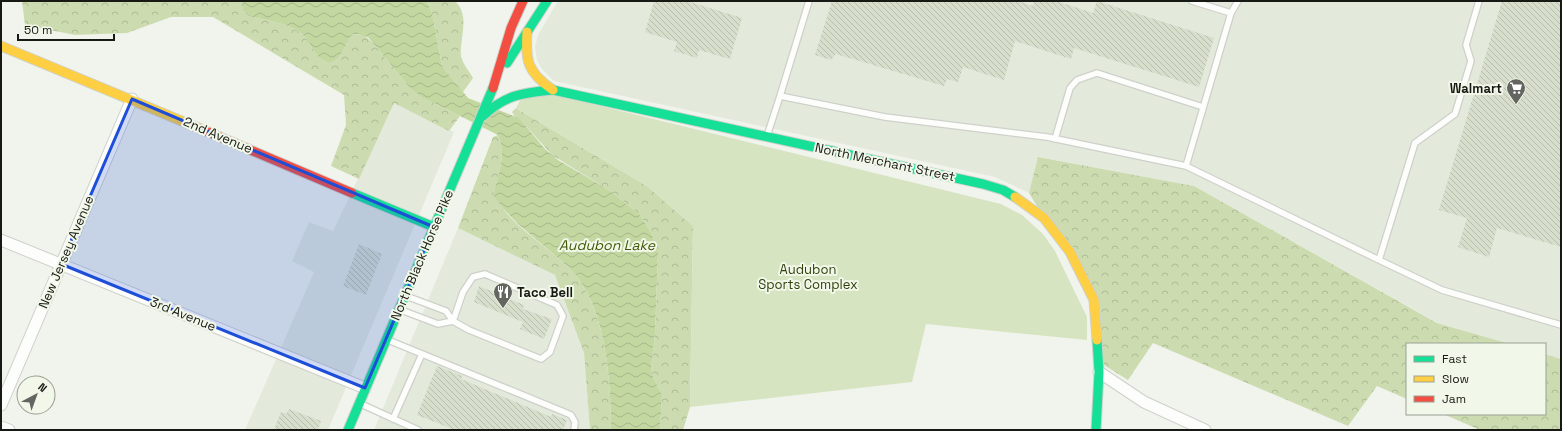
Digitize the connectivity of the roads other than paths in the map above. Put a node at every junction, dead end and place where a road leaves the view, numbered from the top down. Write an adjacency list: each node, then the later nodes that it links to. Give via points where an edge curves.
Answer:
1 (522, 1): 10 (street, via 511,28)
2 (546, 1): 8 (street)
3 (809, 1): 12 (lane)
4 (1192, 1): 7 (lane)
5 (1238, 1): 7 (lane)
6 (1479, 1): 21 (lane, via 1466,45 1471,60 1455,114 1415,143)
7 (1231, 13): 14 (lane)
8 (528, 30): 10 (street); 11 (street, via 525,53 530,69 540,82)
9 (1, 46): 13 (street, 2nd Avenue)
10 (496, 80): 15 (street, North Black Horse Pike)
11 (553, 90): 15 (street, via 511,96 496,103); 16 (street, North Merchant Street)
12 (780, 96): 16 (lane); 17 (lane, via 885,117)
13 (132, 99): 19 (street, 2nd Avenue); 22 (street, New Jersey Avenue)
14 (1203, 107): 17 (lane, via 1097,73 1077,80 1070,88); 18 (lane)
15 (478, 121): 19 (street, North Black Horse Pike)
16 (767, 136): 29 (street, North Merchant Street, via 983,184 1003,190 1024,202 1044,218 1056,232 1070,252 1094,300)
17 (1055, 138): 18 (lane)
18 (1186, 166): 21 (lane)
19 (434, 227): 23 (street, North Black Horse Pike)
20 (1, 240): 22 (street, 3rd Avenue)
21 (1378, 260): 26 (lane, via 1442,290)
22 (61, 264): 30 (street, 3rd Avenue); 32 (street, New Jersey Avenue)
23 (404, 296): 24 (street, North Black Horse Pike); 25 (lane, via 446,311)
24 (398, 310): 25 (lane, via 438,324); 27 (street, North Black Horse Pike)
25 (453, 321): 25 (lane, via 463,292 473,277 485,274 557,305 563,316 550,352 541,359)
26 (1561, 326)
27 (386, 339): 28 (lane); 30 (street, North Black Horse Pike)
28 (422, 354): 33 (lane); 38 (lane, via 571,415 575,422)
29 (1100, 372): 39 (street, North Merchant Street); 40 (street, via 1144,402)
30 (365, 388): 31 (street, North Black Horse Pike)
31 (359, 404): 33 (lane); 36 (street, North Black Horse Pike)
32 (1, 405)
33 (393, 419): 37 (lane)
34 (1, 427): 35 (street)
35 (9, 430)
36 (348, 430)
37 (418, 430)
38 (574, 430)
39 (1096, 430)
40 (1205, 430)

